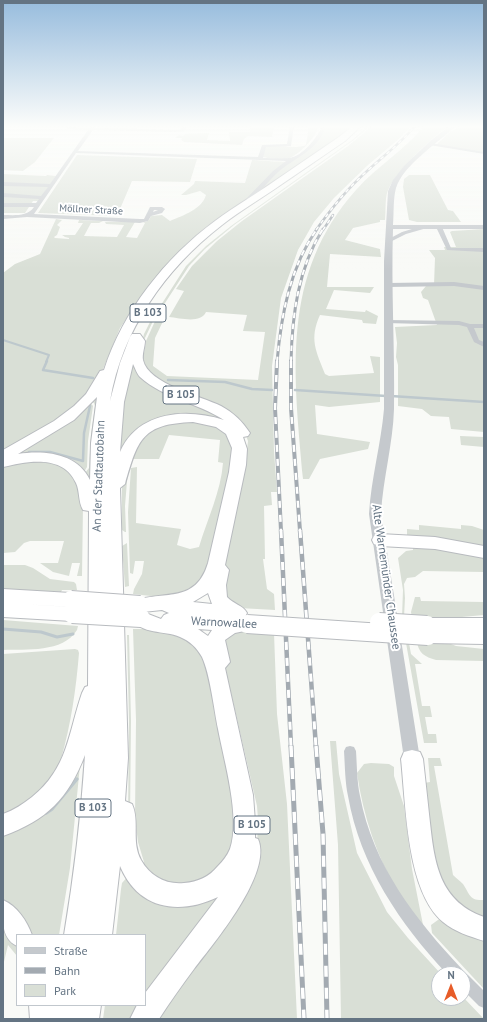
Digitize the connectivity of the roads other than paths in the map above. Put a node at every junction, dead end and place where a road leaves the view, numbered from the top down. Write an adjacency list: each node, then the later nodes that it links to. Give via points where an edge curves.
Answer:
1 (59, 174): 7 (street, Möllner Straße)
2 (273, 174): 15 (street, via 259,192 224,216)
3 (290, 174): 15 (highway, An der Stadtautobahn / B 103)
4 (301, 174): 27 (highway, An der Stadtautobahn / B 103, via 206,242 173,276)
5 (403, 174): 16 (street, Alte Warnemünder Chaussee, via 395,182 391,195)
6 (3, 184): 7 (street)
7 (51, 186): 9 (street, Möllner Straße)
8 (3, 195): 9 (street)
9 (43, 198): 11 (street, Möllner Straße)
10 (3, 205): 11 (street)
11 (38, 205): 12 (street, Möllner Straße)
12 (29, 215): 13 (street, Möllner Straße, via 140,222 146,220); 14 (street)
13 (149, 215)
14 (3, 217)
15 (219, 223): 29 (highway, An der Stadtautobahn / B 103, via 163,275 132,320)
16 (389, 227): 17 (street); 20 (street, Alte Warnemünder Chaussee)
17 (425, 227): 18 (street); 20 (street)
18 (439, 227): 19 (street); 21 (street, via 449,249)
19 (484, 227)
20 (388, 241): 22 (street, Alte Warnemünder Chaussee)
21 (484, 250)
22 (388, 285): 23 (street, via 454,284); 24 (street, Alte Warnemünder Chaussee)
23 (484, 288)
24 (388, 322): 25 (street, via 459,323); 34 (street, Alte Warnemünder Chaussee, via 387,436 375,514)
25 (470, 326): 26 (street); 28 (street, via 476,341)
26 (484, 326)
27 (139, 329): 32 (highway, An der Stadtautobahn / B 103, via 122,373 115,412 111,456); 42 (highway, B 105, via 142,334 136,356 148,378 169,390 221,411 234,420 244,436 242,465 217,585 220,603)
28 (484, 344)
29 (113, 363): 30 (highway, via 93,394 81,406 54,427); 33 (highway, An der Stadtautobahn / B 103, via 98,443)
30 (3, 456)
31 (3, 462): 33 (highway, via 38,457 60,460 72,466 86,484 90,525)
32 (112, 496): 38 (highway, via 130,444 143,430 152,425 164,420 201,418 224,426 238,440 240,449 236,470 211,580 205,588 190,598); 51 (highway, An der Stadtautobahn / B 103)
33 (97, 532): 49 (highway, An der Stadtautobahn / B 103)
34 (380, 540): 35 (highway, via 434,543); 52 (street, Alte Warnemünder Chaussee)
35 (484, 552)
36 (3, 596): 37 (highway, Warnowallee)
37 (71, 607): 38 (highway, Warnowallee, bridge); 40 (highway, Warnowallee)
38 (141, 609): 42 (highway, Warnowallee); 51 (highway, via 157,626 192,634 208,648 214,662 244,813 241,850 226,876 206,890 184,896 164,894 141,880 127,855 124,840 125,776)
39 (3, 610): 40 (highway, Warnowallee)
40 (26, 611): 41 (highway)
41 (3, 616)
42 (245, 617): 46 (highway, Warnowallee / B 105, bridge); 68 (highway, B 105, via 221,631 216,639 252,812 252,832 244,873 222,913)
43 (484, 619): 44 (highway, via 474,619)
44 (462, 625): 45 (highway, B 105); 46 (highway, B 105)
45 (484, 625)
46 (434, 632): 47 (highway, B 105); 48 (highway)
47 (484, 637)
48 (484, 643)
49 (97, 680): 53 (highway, B 103, via 67,775 42,803 25,815); 57 (highway, An der Stadtautobahn / B 103, via 92,819)
50 (350, 750): 59 (street, via 354,797 364,832 381,873 413,925)
51 (117, 758): 58 (highway, An der Stadtautobahn / B 103)
52 (412, 759): 55 (highway, via 421,852 429,880 445,907 458,918)
53 (3, 824)
54 (3, 912): 56 (highway)
55 (484, 930)
56 (19, 934)
57 (76, 934)
58 (100, 934)
59 (450, 966)
60 (471, 988): 61 (street)
61 (484, 1001)
62 (42, 1006): 65 (highway)
63 (63, 1006): 66 (highway)
64 (88, 1006): 67 (highway)
65 (43, 1019)
66 (60, 1019)
67 (86, 1019)
68 (143, 1019)

